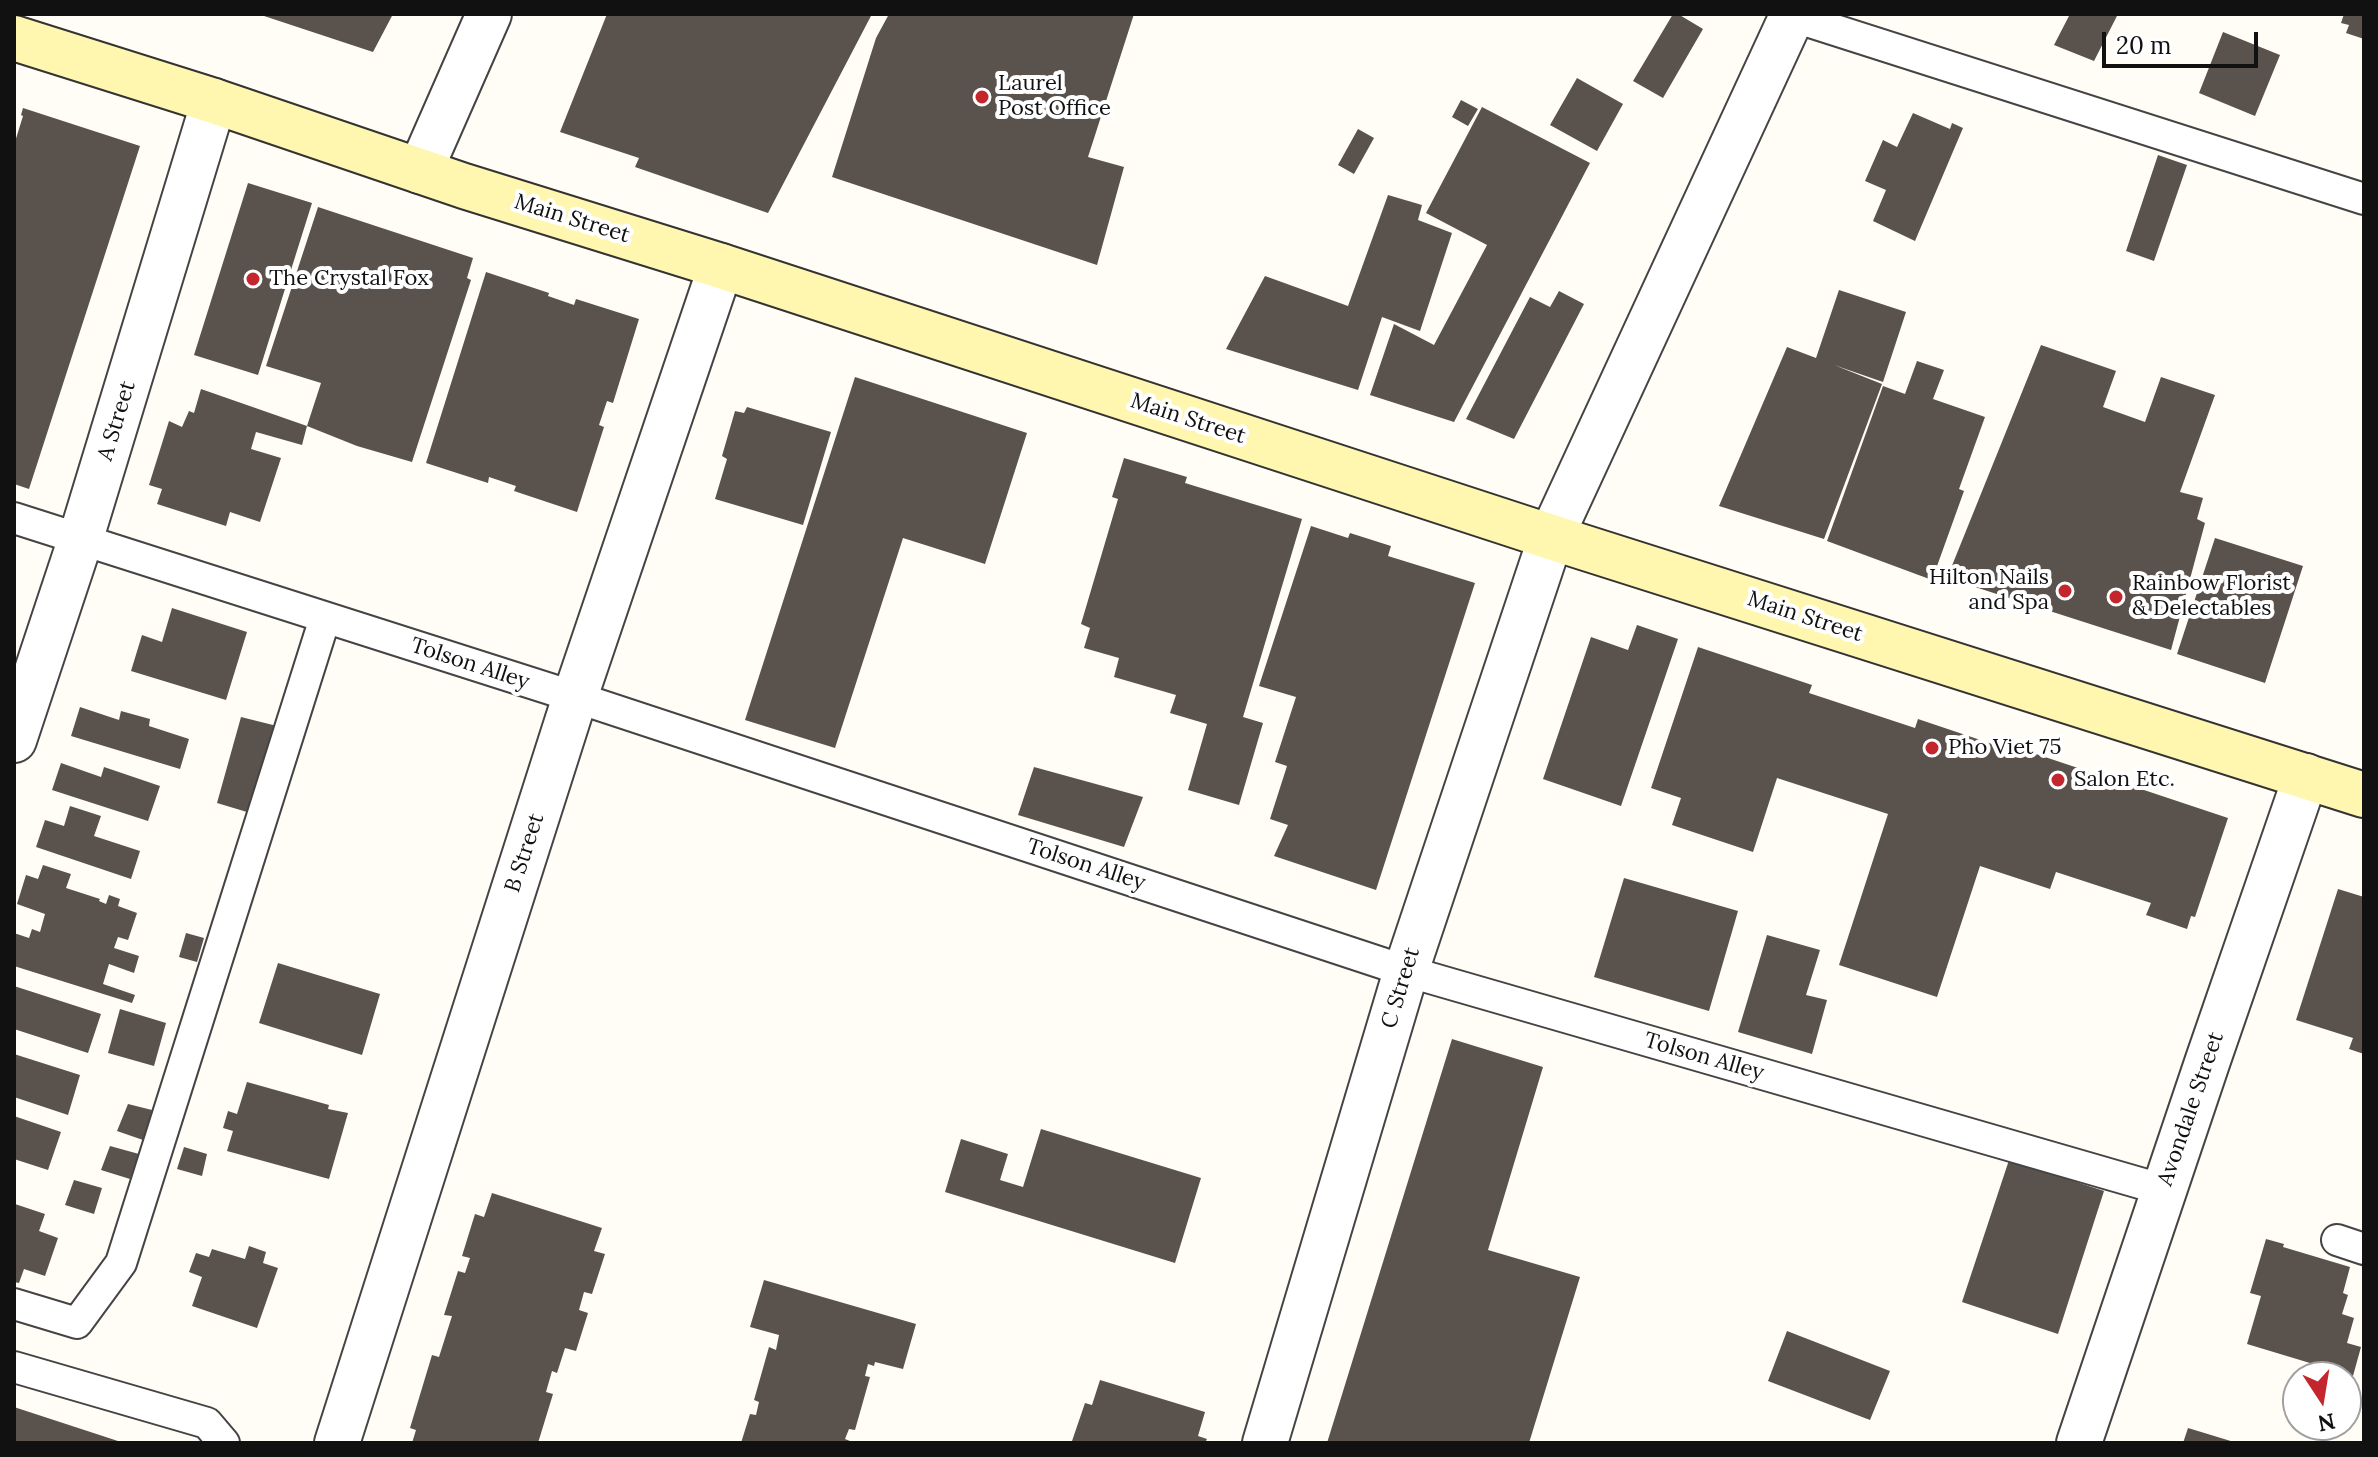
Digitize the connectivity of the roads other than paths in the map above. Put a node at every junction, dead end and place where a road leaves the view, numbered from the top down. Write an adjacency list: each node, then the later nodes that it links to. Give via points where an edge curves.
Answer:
1 (489, 14): 5 (street)
2 (1788, 15): 6 (lane); 9 (street, C Street)
3 (14, 38): 4 (street, Main Street)
4 (214, 101): 5 (street, Main Street); 10 (street, A Street)
5 (420, 171): 7 (street, Main Street)
6 (2364, 199)
7 (721, 266): 9 (street, Main Street); 12 (street, B Street)
8 (14, 518): 10 (lane, Tolson Alley)
9 (1551, 537): 14 (street, Main Street); 16 (street, C Street)
10 (80, 541): 11 (lane, Tolson Alley); 13 (street, A Street)
11 (325, 618): 12 (lane, Tolson Alley); 18 (lane, via 121,1263 77,1323)
12 (575, 697): 16 (lane, Tolson Alley); 21 (street, B Street)
13 (14, 740)
14 (2306, 776): 15 (street, Main Street); 17 (street, Avondale Street)
15 (2364, 795)
16 (1406, 971): 17 (lane, Tolson Alley); 22 (street, C Street)
17 (2164, 1190): 23 (street, Avondale Street)
18 (14, 1304)
19 (14, 1367): 20 (lane, via 207,1423)
20 (224, 1443)
21 (337, 1443)
22 (1265, 1443)
23 (2079, 1443)

